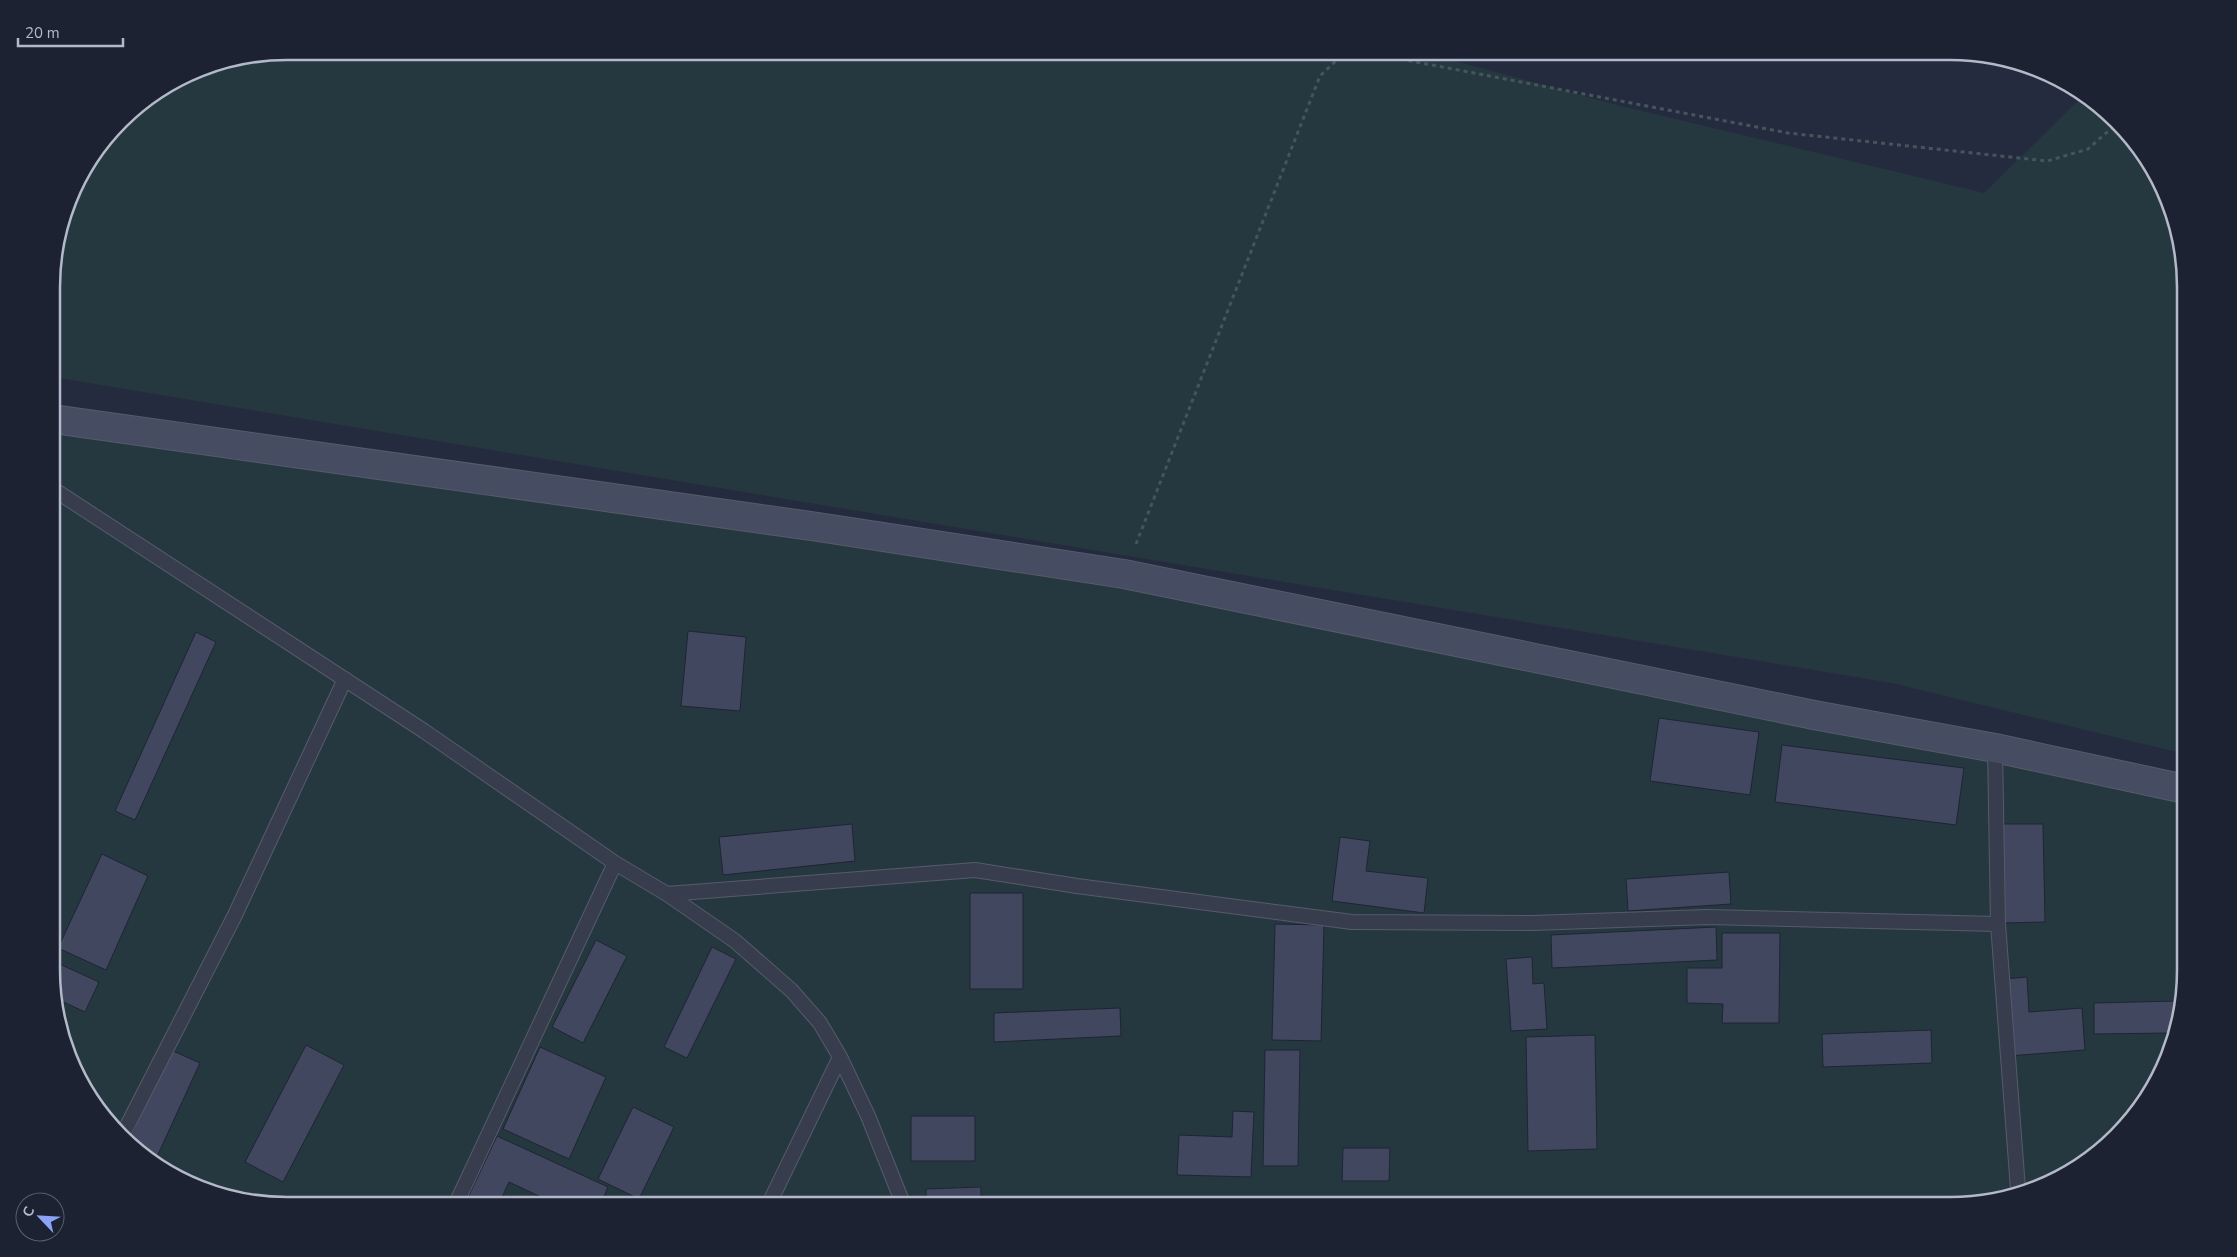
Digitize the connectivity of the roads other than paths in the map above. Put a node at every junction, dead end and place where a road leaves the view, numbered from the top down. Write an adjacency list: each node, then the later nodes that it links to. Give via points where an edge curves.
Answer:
1 (60, 420): 4 (street, via 818,527 1124,574 1794,711)
2 (60, 494): 3 (lane)
3 (345, 679): 6 (lane); 10 (lane, via 235,915)
4 (1995, 748): 5 (street); 8 (lane)
5 (2177, 787)
6 (615, 863): 7 (lane); 12 (lane)
7 (667, 894): 8 (lane, via 976,870 1352,922 1532,923 1708,917); 9 (lane, via 735,941 792,991 820,1023)
8 (1998, 924): 11 (lane)
9 (840, 1057): 13 (lane); 14 (lane)
10 (126, 1129)
11 (2018, 1186)
12 (459, 1197)
13 (772, 1197)
14 (900, 1197)

